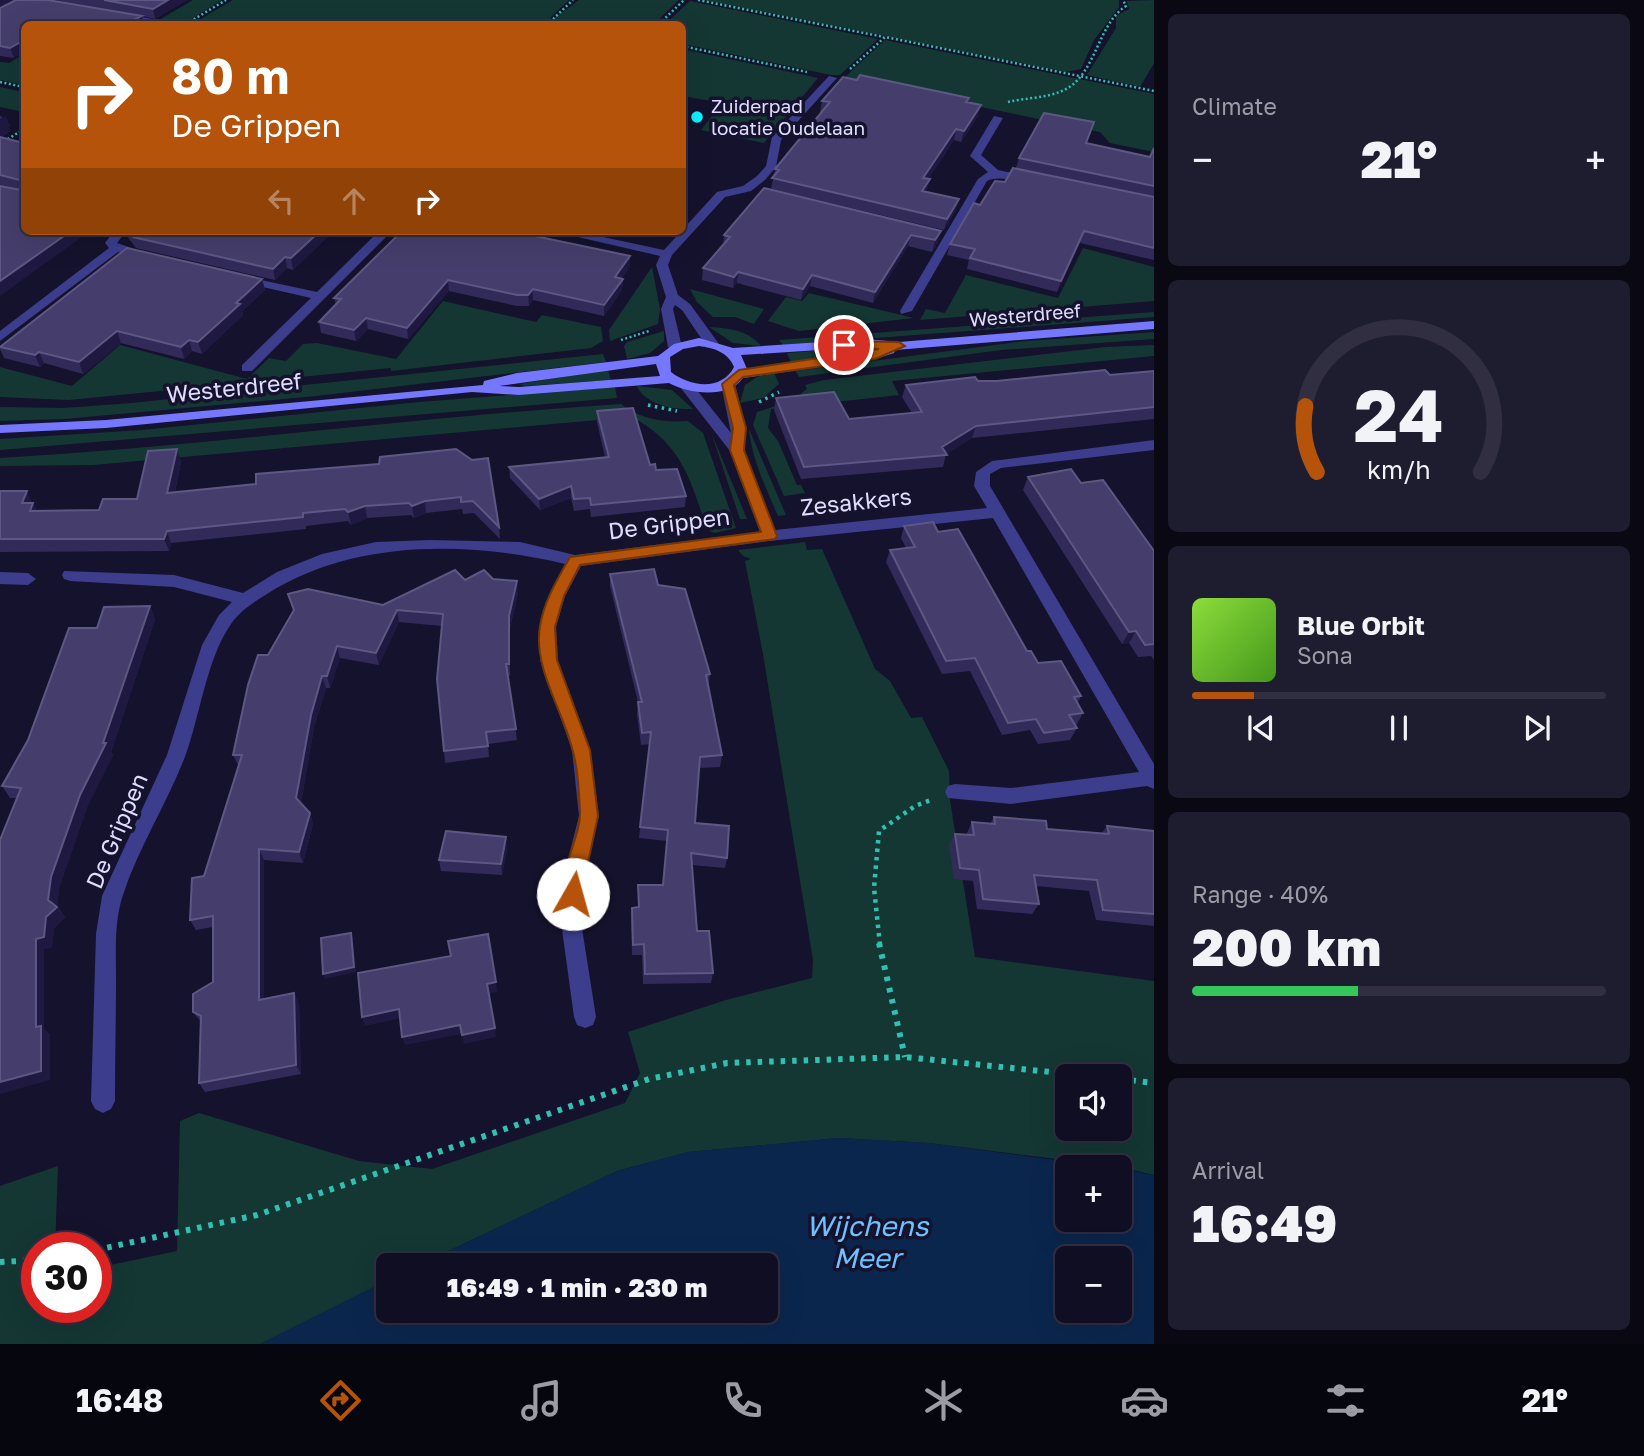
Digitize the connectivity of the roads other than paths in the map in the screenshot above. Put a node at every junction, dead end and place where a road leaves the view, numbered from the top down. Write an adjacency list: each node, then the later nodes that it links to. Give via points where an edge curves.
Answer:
1 (105, 14): 2 (street)
2 (146, 21)
3 (832, 78): 7 (street, via 776,139 771,167)
4 (998, 118): 5 (street, via 975,156)
5 (995, 173): 6 (street); 15 (street, via 983,179)
6 (1049, 182)
7 (747, 189): 8 (street); 9 (street, via 721,194)
8 (761, 192)
9 (686, 233)
10 (117, 235): 16 (street, via 111,243)
11 (382, 235): 20 (street)
12 (577, 235): 17 (street)
13 (684, 235): 17 (street)
14 (936, 235): 15 (street)
15 (950, 238): 22 (street)
16 (116, 248): 18 (street); 24 (street)
17 (667, 254): 21 (street, via 662,265)
18 (163, 261)
19 (228, 275): 20 (street)
20 (319, 296): 30 (street)
21 (673, 297): 25 (street, via 686,307); 27 (street, via 667,309)
22 (906, 312)
23 (1154, 325): 26 (street, Westerdreef)
24 (0, 337)
25 (712, 344): 27 (street); 28 (street)
26 (899, 346): 28 (street, Westerdreef, via 866,343); 32 (street, Westerdreef, via 875,355)
27 (675, 347): 29 (street)
28 (731, 352): 32 (street, via 738,359)
29 (663, 359): 31 (street, via 662,367); 34 (street, Westerdreef, via 517,377)
30 (247, 368)
31 (670, 379): 33 (street); 34 (street, Westerdreef, via 519,391)
32 (733, 379): 33 (street, via 716,388); 37 (street)
33 (687, 387): 37 (street)
34 (472, 388): 35 (street, Westerdreef, via 106,424)
35 (0, 429)
36 (1154, 445): 38 (street, via 997,464 984,472 982,486)
37 (737, 450): 39 (street)
38 (996, 512): 39 (street, Zesakkers); 45 (street)
39 (769, 536): 40 (street, De Grippen)
40 (575, 561): 44 (street, De Grippen, via 520,548 376,548 317,563 262,587); 47 (street, via 548,627 549,660 582,750 589,816 576,867 571,922)
41 (70, 575): 44 (street, via 174,582)
42 (0, 578): 43 (street)
43 (28, 579)
44 (246, 600): 48 (street, De Grippen, via 225,619 211,646 177,755 112,896 106,934)
45 (1152, 780): 46 (street, via 1011,796)
46 (955, 792)
47 (585, 1017)
48 (103, 1101)

